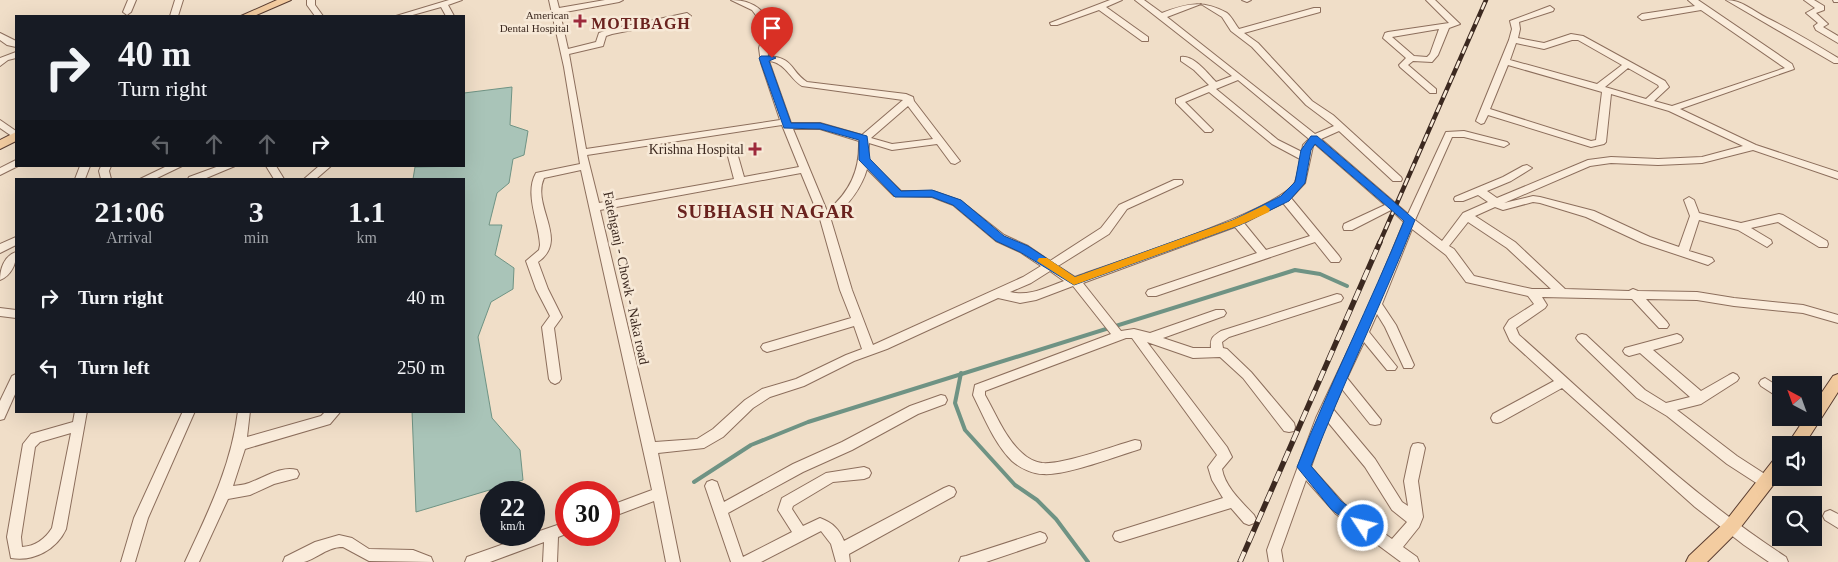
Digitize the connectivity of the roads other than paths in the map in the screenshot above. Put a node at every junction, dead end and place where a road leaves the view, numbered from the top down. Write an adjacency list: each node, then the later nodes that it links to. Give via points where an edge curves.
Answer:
1 (132, 0): 23 (street)
2 (179, 0): 24 (street)
3 (276, 0): 25 (main road)
4 (286, 0): 26 (main road)
5 (311, 0): 27 (street)
6 (455, 0): 17 (street)
7 (619, 0): 18 (street)
8 (754, 0): 16 (street)
9 (1118, 0): 19 (street)
10 (1139, 0): 31 (street)
11 (1200, 0): 31 (street); 35 (street, via 1225,15)
12 (1430, 0): 34 (street, via 1456,22)
13 (1692, 0): 20 (street)
14 (1730, 0): 46 (street)
15 (1808, 0): 39 (street, via 1821,8 1810,13 1824,24 1819,28)
16 (740, 2): 43 (street, via 758,11 767,28)
17 (443, 4): 28 (street); 29 (street)
18 (554, 5): 41 (street, Fatehganj - Chowk - Naka road)
19 (1101, 7): 33 (street); 37 (street)
20 (1703, 7): 32 (street); 56 (street, via 1790,69)
21 (1550, 9): 38 (street, via 1514,21)
22 (1317, 10): 35 (street)
23 (128, 12)
24 (174, 15)
25 (238, 15)
26 (248, 15)
27 (318, 15)
28 (404, 15)
29 (449, 15)
30 (687, 16): 41 (street, via 605,34 600,44)
31 (1163, 16): 50 (street)
32 (1642, 17)
33 (1054, 23)
34 (1445, 26): 44 (street, via 1432,58 1426,61); 44 (street, via 1386,36)
35 (1237, 32): 61 (street, via 1255,45 1308,103)
36 (0, 36): 40 (street)
37 (1145, 39)
38 (1513, 40): 47 (street); 49 (street, via 1544,46 1576,37)
39 (1838, 40)
40 (15, 44)
41 (565, 52): 74 (street, Fatehganj - Chowk - Naka road)
42 (15, 54): 48 (street)
43 (764, 58): 54 (street, via 786,62 795,78 804,84); 60 (street)
44 (1411, 58): 53 (street, via 1403,65)
45 (1184, 59): 51 (street, via 1197,68)
46 (1837, 61)
47 (1505, 62): 52 (street); 57 (street)
48 (0, 63)
49 (1629, 64): 52 (street, via 1617,71); 55 (street, via 1664,85)
50 (1238, 77): 51 (street); 66 (street)
51 (1213, 87): 62 (street, via 1179,101); 75 (street, via 1275,142)
52 (1602, 89): 55 (street); 57 (street, via 1601,142 1597,144)
53 (1433, 91)
54 (910, 100): 67 (street); 69 (street)
55 (1648, 102): 56 (street)
56 (1672, 110): 72 (street)
57 (1486, 111): 58 (street)
58 (1481, 121)
59 (0, 122): 63 (street)
60 (786, 124): 67 (street, via 820,126); 74 (street); 85 (street)
61 (1340, 127): 66 (street); 92 (street)
62 (1208, 130)
63 (15, 134)
64 (15, 135): 68 (main road)
65 (15, 136): 71 (main road)
66 (1314, 138): 75 (street); 100 (street)
67 (864, 139): 69 (street, via 898,147); 76 (street)
68 (0, 140)
69 (940, 140): 77 (street)
70 (1504, 144): 105 (street, via 1464,134 1449,134)
71 (0, 145)
72 (1753, 147): 87 (street); 99 (street, via 1693,160 1596,161 1574,167)
73 (731, 148): 93 (street)
74 (582, 153): 79 (street, Fatehganj - Chowk - Naka road)
75 (1304, 157): 96 (street, via 1300,183)
76 (864, 160): 104 (street, via 848,198); 120 (street, via 898,194 932,194 957,203 1000,238)
77 (955, 162)
78 (15, 164): 86 (street)
79 (586, 166): 101 (street, Fatehganj - Chowk - Naka road); 151 (street, via 540,175 537,180 546,245 542,254 532,261 556,316 548,327)
80 (174, 167): 88 (street)
81 (227, 167): 89 (street)
82 (272, 167): 90 (street)
83 (325, 167): 91 (street)
84 (1527, 168): 95 (street)
85 (805, 169): 93 (street); 104 (street)
86 (0, 172)
87 (1838, 176)
88 (147, 178)
89 (196, 178)
90 (278, 178)
91 (310, 178)
92 (1397, 179)
93 (740, 181): 101 (street)
94 (1178, 182): 120 (street, via 1123,207 1105,231)
95 (1480, 191): 97 (street); 99 (street)
96 (1285, 198): 106 (street); 109 (street)
97 (1459, 199)
98 (1688, 200): 103 (street)
99 (1495, 202): 102 (street); 115 (street, via 1507,207 1540,200 1590,214 1639,238)
100 (1393, 204): 105 (street); 107 (street)
101 (596, 208): 174 (street, Fatehganj - Chowk - Naka road)
102 (1468, 216): 113 (street); 125 (street, via 1511,245)
103 (1695, 216): 108 (street); 115 (street)
104 (824, 219): 134 (street)
105 (1410, 220): 113 (street); 129 (street)
106 (1237, 222): 116 (street); 122 (street)
107 (1348, 226)
108 (1741, 227): 111 (street); 112 (street, via 1779,218)
109 (1317, 237): 116 (street); 118 (street)
110 (15, 241): 114 (street)
111 (1767, 243)
112 (1823, 244)
113 (1444, 248): 124 (street, via 1456,257 1470,280)
114 (0, 249)
115 (1683, 252): 119 (street)
116 (1263, 254): 123 (street, via 1234,267)
117 (15, 258): 121 (street)
118 (1336, 259)
119 (1708, 261)
120 (1050, 266): 122 (street); 127 (street)
121 (8, 270)
122 (1074, 281): 127 (street, via 1020,300); 136 (street)
123 (1152, 293)
124 (1532, 293): 125 (street); 153 (street, via 1541,305 1513,323 1511,333)
125 (1562, 293): 126 (street)
126 (1633, 293): 133 (street, via 1698,296 1803,309); 135 (street)
127 (999, 294): 145 (street)
128 (1337, 298): 144 (street, via 1226,334 1216,340)
129 (1376, 304): 138 (street); 147 (street, via 1390,325)
130 (0, 312): 132 (street)
131 (1220, 313): 139 (street)
132 (15, 314)
133 (1838, 318)
134 (857, 321): 142 (street); 145 (street)
135 (1663, 325)
136 (1115, 330): 137 (street); 173 (street, via 982,385 978,392 1010,450 1032,468 1058,468)
137 (1134, 332): 139 (street); 185 (street, via 1225,456 1215,472)
138 (1362, 332): 148 (street); 149 (street)
139 (1149, 338): 144 (street, via 1193,354)
140 (1582, 338): 161 (street, via 1641,394)
141 (1677, 339): 143 (street)
142 (767, 348)
143 (1643, 348): 146 (street); 157 (street)
144 (1218, 350): 171 (street, via 1227,354 1247,375)
145 (869, 351): 174 (street, via 800,383 758,396 718,432 699,444)
146 (1630, 351)
147 (1408, 366)
148 (1391, 367)
149 (1340, 378): 162 (street); 169 (street)
150 (1733, 378): 157 (street)
151 (555, 379)
152 (1838, 380): 160 (main road)
153 (1562, 382): 168 (street); 190 (street)
154 (1765, 383): 156 (street)
155 (15, 384): 159 (street)
156 (1772, 388)
157 (1700, 398): 161 (street)
158 (941, 400): 187 (street, via 914,410 798,468)
159 (12, 401): 167 (street)
160 (1822, 405)
161 (1664, 408): 180 (street)
162 (1326, 410): 176 (street); 189 (street, via 1370,463 1397,506)
163 (81, 413): 170 (street)
164 (188, 413): 200 (street, via 141,518)
165 (244, 413): 172 (street)
166 (334, 413): 172 (street, via 324,420)
167 (0, 416)
168 (1497, 418)
169 (1375, 420)
170 (78, 426): 198 (street, via 59,529 48,544); 198 (street, via 36,438 29,444 14,547 16,552)
171 (1289, 427)
172 (239, 445): 184 (street)
173 (1135, 445)
174 (650, 448): 183 (street, Fatehganj - Chowk - Naka road)
175 (1418, 448): 189 (street, via 1411,481)
176 (1304, 467): 196 (street, via 1341,510); 210 (street, via 1274,550)
177 (864, 473): 192 (street, via 831,477 787,502 785,510)
178 (292, 474): 184 (street, via 250,489)
179 (1772, 474): 180 (main road)
180 (1766, 482): 190 (main road)
181 (712, 486): 187 (street)
182 (948, 492): 197 (street)
183 (659, 493): 186 (street); 206 (street, Fatehganj - Chowk - Naka road)
184 (222, 494): 201 (street)
185 (1234, 502): 188 (street); 194 (street)
186 (620, 508)
187 (720, 511): 207 (street)
188 (1249, 519)
189 (1415, 520): 196 (street)
190 (1730, 527): 212 (main road); 213 (street)
191 (555, 532): 193 (street)
192 (800, 533): 197 (street, via 824,524); 208 (street)
193 (551, 534): 204 (street); 205 (street)
194 (1120, 536)
195 (1040, 538): 209 (street)
196 (1394, 547): 211 (street)
197 (842, 556)
198 (30, 557)
199 (355, 557): 202 (street, via 346,541 340,540); 203 (street, via 417,557)
200 (128, 562)
201 (192, 562)
202 (290, 562)
203 (426, 562)
204 (472, 562)
205 (550, 562)
206 (673, 562)
207 (738, 562)
208 (747, 562)
209 (966, 562)
210 (1276, 562)
211 (1412, 562)
212 (1695, 562)
213 (1782, 562)

